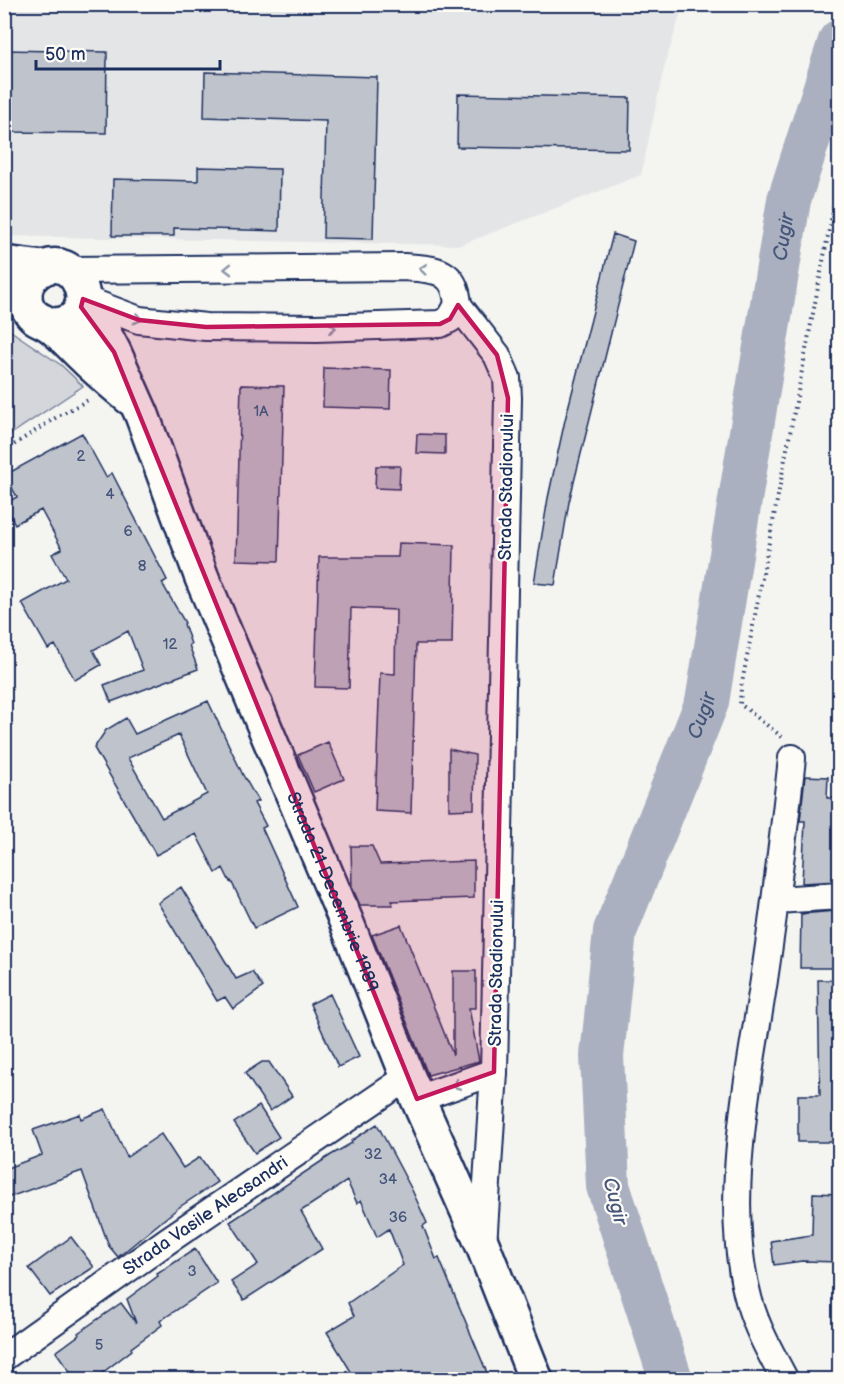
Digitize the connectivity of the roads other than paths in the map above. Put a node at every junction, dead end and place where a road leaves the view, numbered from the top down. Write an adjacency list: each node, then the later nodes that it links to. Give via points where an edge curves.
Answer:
1 (4, 263): 2 (main road)
2 (56, 269): 3 (main road, via 80,283); 4 (street, Strada Stadionului, one-way to 2, via 457,289 452,282 430,269); 5 (main road, via 35,273 29,280 25,290)
3 (82, 303): 4 (street, one-way to 4, via 140,320 206,327 316,328 440,324 450,319); 5 (main road, via 72,319 58,325); 6 (main road, Strada 21 Decembrie 1989, via 104,333)
4 (458, 305): 10 (street, Strada Stadionului, via 497,355 507,378 508,398)
5 (29, 315): 6 (main road, Strada 21 Decembrie 1989)
6 (135, 402): 11 (main road, Strada 21 Decembrie 1989, via 202,578)
7 (792, 758): 9 (street)
8 (840, 896): 9 (street)
9 (776, 900): 15 (street, via 744,1112 736,1196 749,1300)
10 (494, 1072): 11 (street, Strada Stadionului, one-way to 11); 12 (street, Strada Stadionului)
11 (413, 1088): 12 (main road, Strada 21 Decembrie 1989); 13 (street, Strada Vasile Alecsandri, via 167,1241)
12 (483, 1246): 14 (main road, Strada 21 Decembrie 1989)
13 (4, 1357)
14 (536, 1380)
15 (785, 1380)

